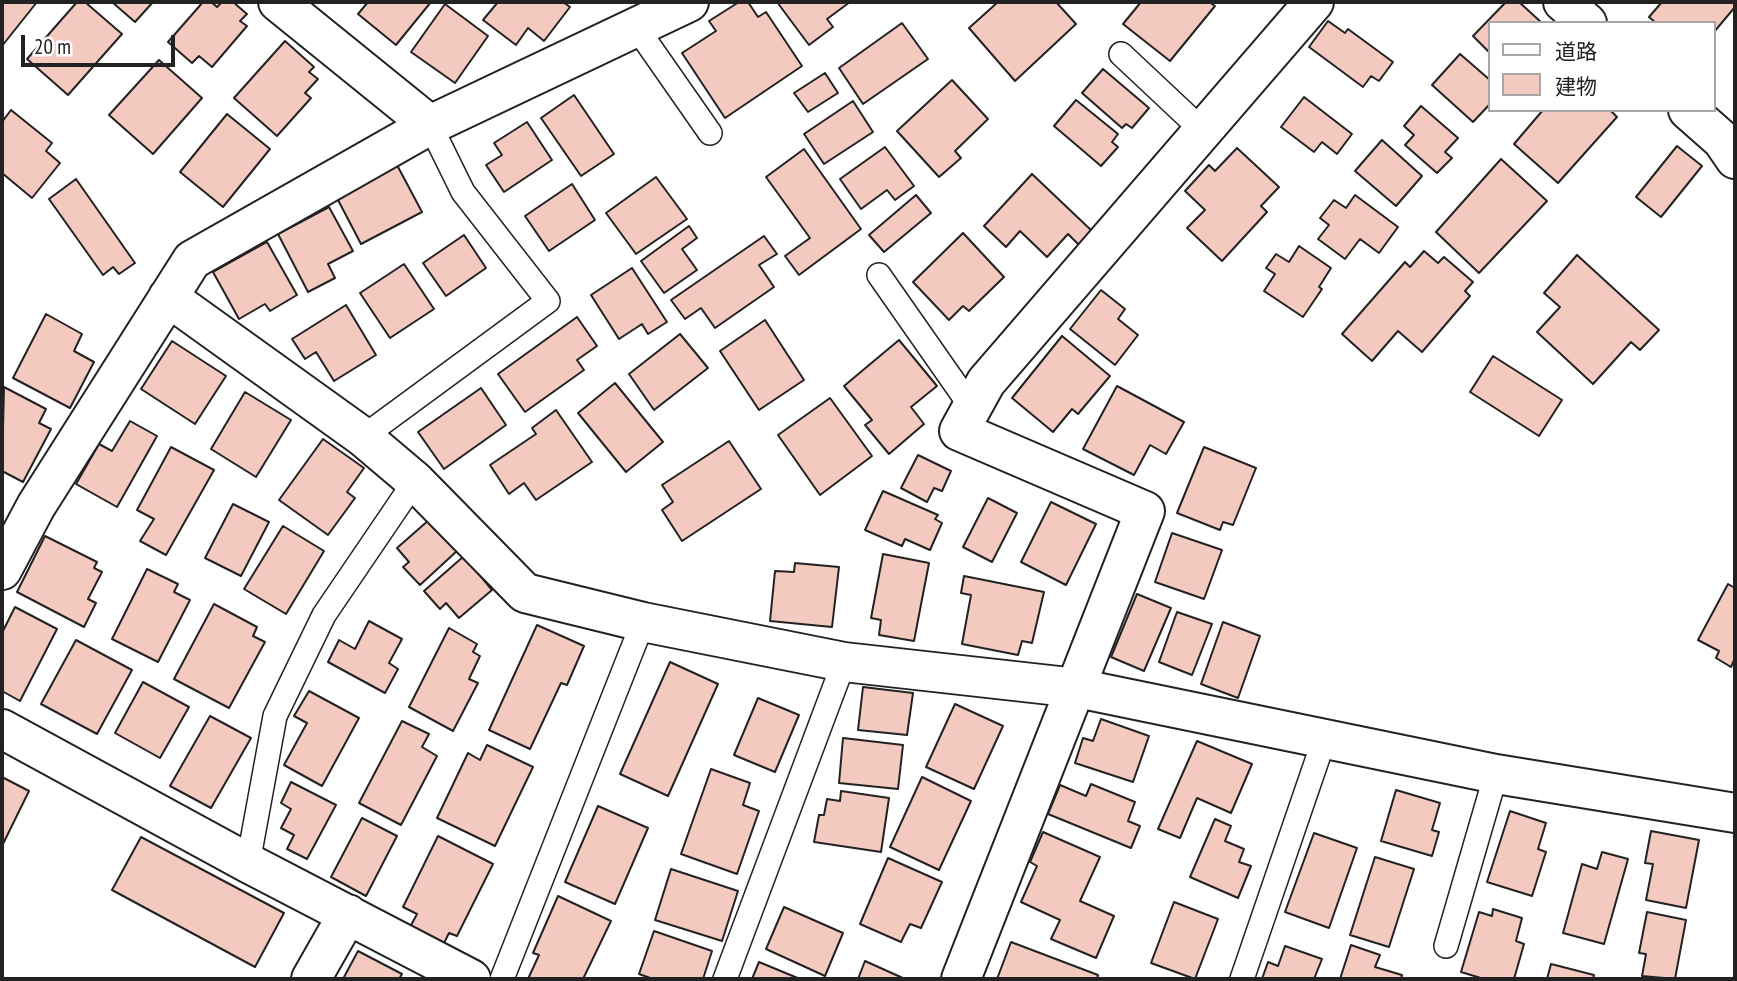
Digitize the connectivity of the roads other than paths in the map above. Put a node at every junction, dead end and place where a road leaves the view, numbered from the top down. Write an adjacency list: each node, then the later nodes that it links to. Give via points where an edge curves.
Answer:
1 (278, 2): 9 (street)
2 (689, 2): 6 (street)
3 (1314, 2): 10 (street)
4 (1563, 2): 5 (street)
5 (1585, 21)
6 (636, 27): 9 (street); 11 (lane)
7 (1121, 54): 10 (lane)
8 (1691, 112): 12 (street)
9 (430, 125): 14 (street, via 192,260); 16 (lane, via 463,192 548,301)
10 (1203, 131): 15 (street, via 986,382)
11 (710, 132)
12 (1731, 139)
13 (879, 275): 15 (lane)
14 (168, 297): 16 (street); 18 (street, via 36,506)
15 (972, 408): 21 (street, via 960,430 1145,511)
16 (363, 437): 17 (street)
17 (415, 481): 19 (street, via 525,593); 26 (lane, via 324,614 275,716)
18 (2, 570)
19 (643, 622): 20 (street); 31 (lane)
20 (844, 662): 21 (street); 32 (lane)
21 (1077, 688): 23 (street); 33 (street)
22 (2, 729): 26 (street)
23 (1325, 737): 24 (street); 34 (lane)
24 (1496, 774): 25 (street); 28 (lane)
25 (1735, 813)
26 (248, 863): 27 (street)
27 (348, 914): 29 (street); 30 (street)
28 (1446, 946)
29 (311, 979)
30 (471, 979)
31 (502, 979)
32 (725, 979)
33 (961, 979)
34 (1242, 979)

